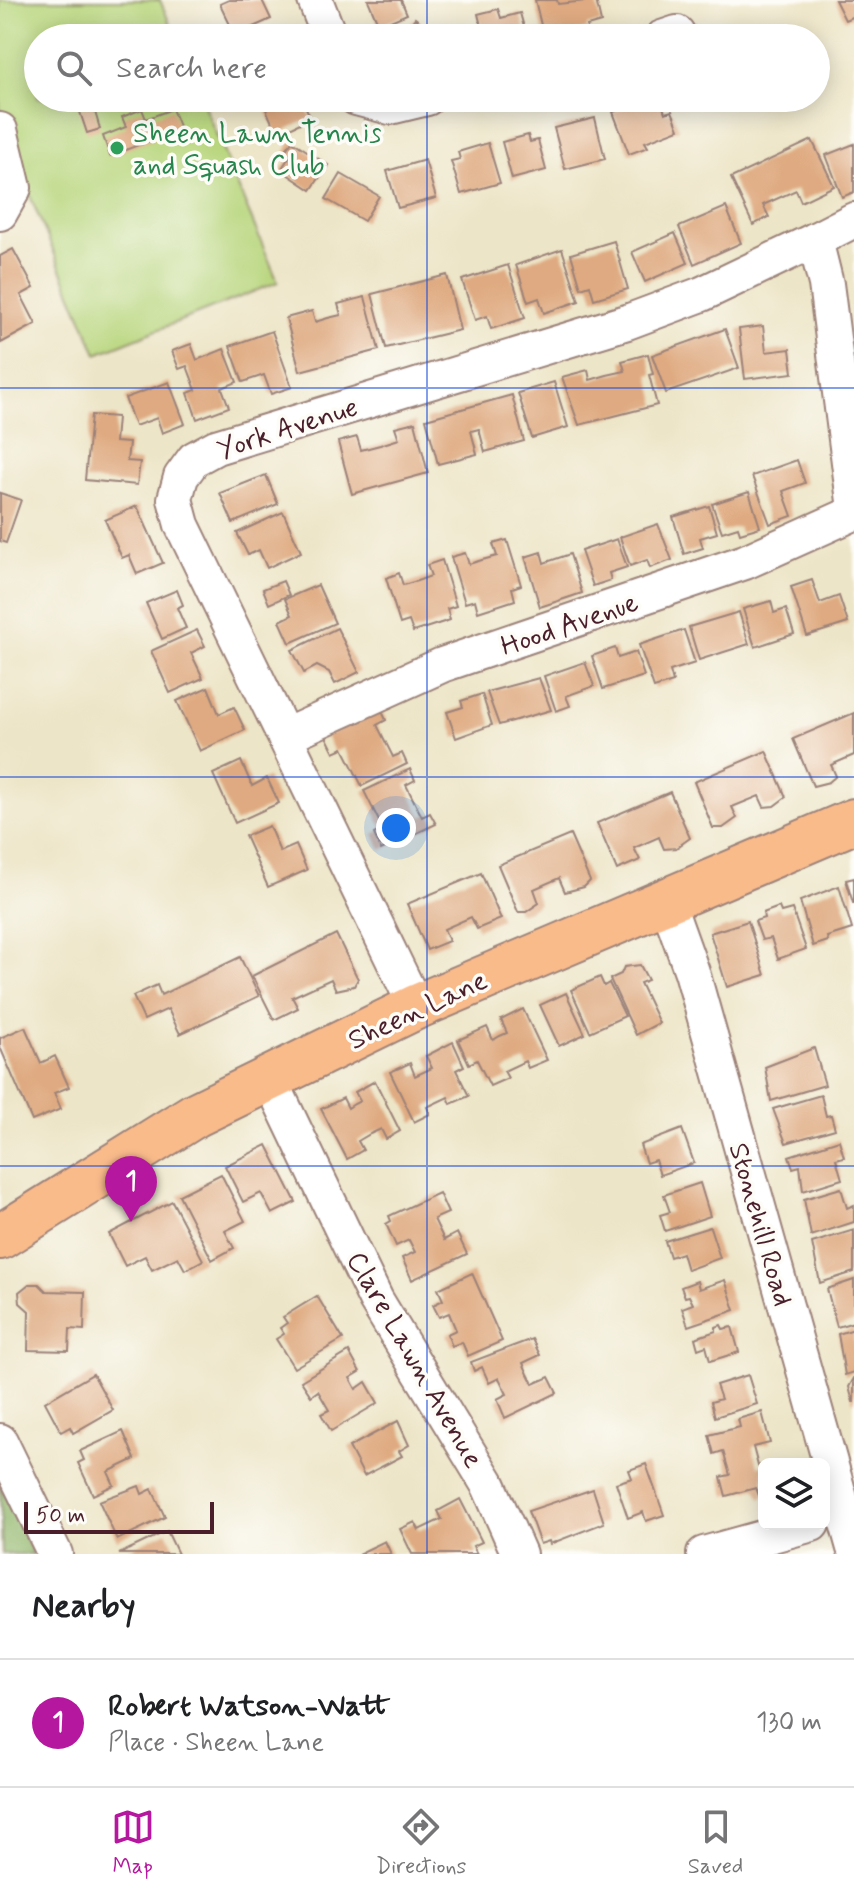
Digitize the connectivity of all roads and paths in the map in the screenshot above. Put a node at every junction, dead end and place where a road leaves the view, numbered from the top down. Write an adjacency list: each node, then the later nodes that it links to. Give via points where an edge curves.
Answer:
1 (315, 0): 2 (street)
2 (324, 24)
3 (0, 130): 4 (street, via 14,188)
4 (0, 213)
5 (854, 220): 6 (street, York Avenue)
6 (815, 240): 7 (street); 10 (street, York Avenue, via 702,294 627,322 277,427 194,459 181,477 175,499 182,525)
7 (845, 369): 8 (street)
8 (854, 501)
9 (854, 513): 10 (street, Hood Avenue, via 745,562 442,665)
10 (285, 736): 13 (street, York Avenue)
11 (854, 821): 12 (main road, Sheen Lane)
12 (667, 902): 13 (main road, Sheen Lane); 17 (street, Stonehill Road, via 692,972)
13 (416, 1007): 14 (main road, Sheen Lane)
14 (270, 1079): 15 (main road, Sheen Lane, via 195,1115); 21 (street, Clare Lawn Avenue, via 376,1300 489,1486)
15 (0, 1237)
16 (0, 1441): 20 (street)
17 (834, 1518): 19 (street, Stonehill Road)
18 (790, 1530): 22 (street)
19 (854, 1548)
20 (55, 1554)
21 (519, 1554)
22 (704, 1554)

